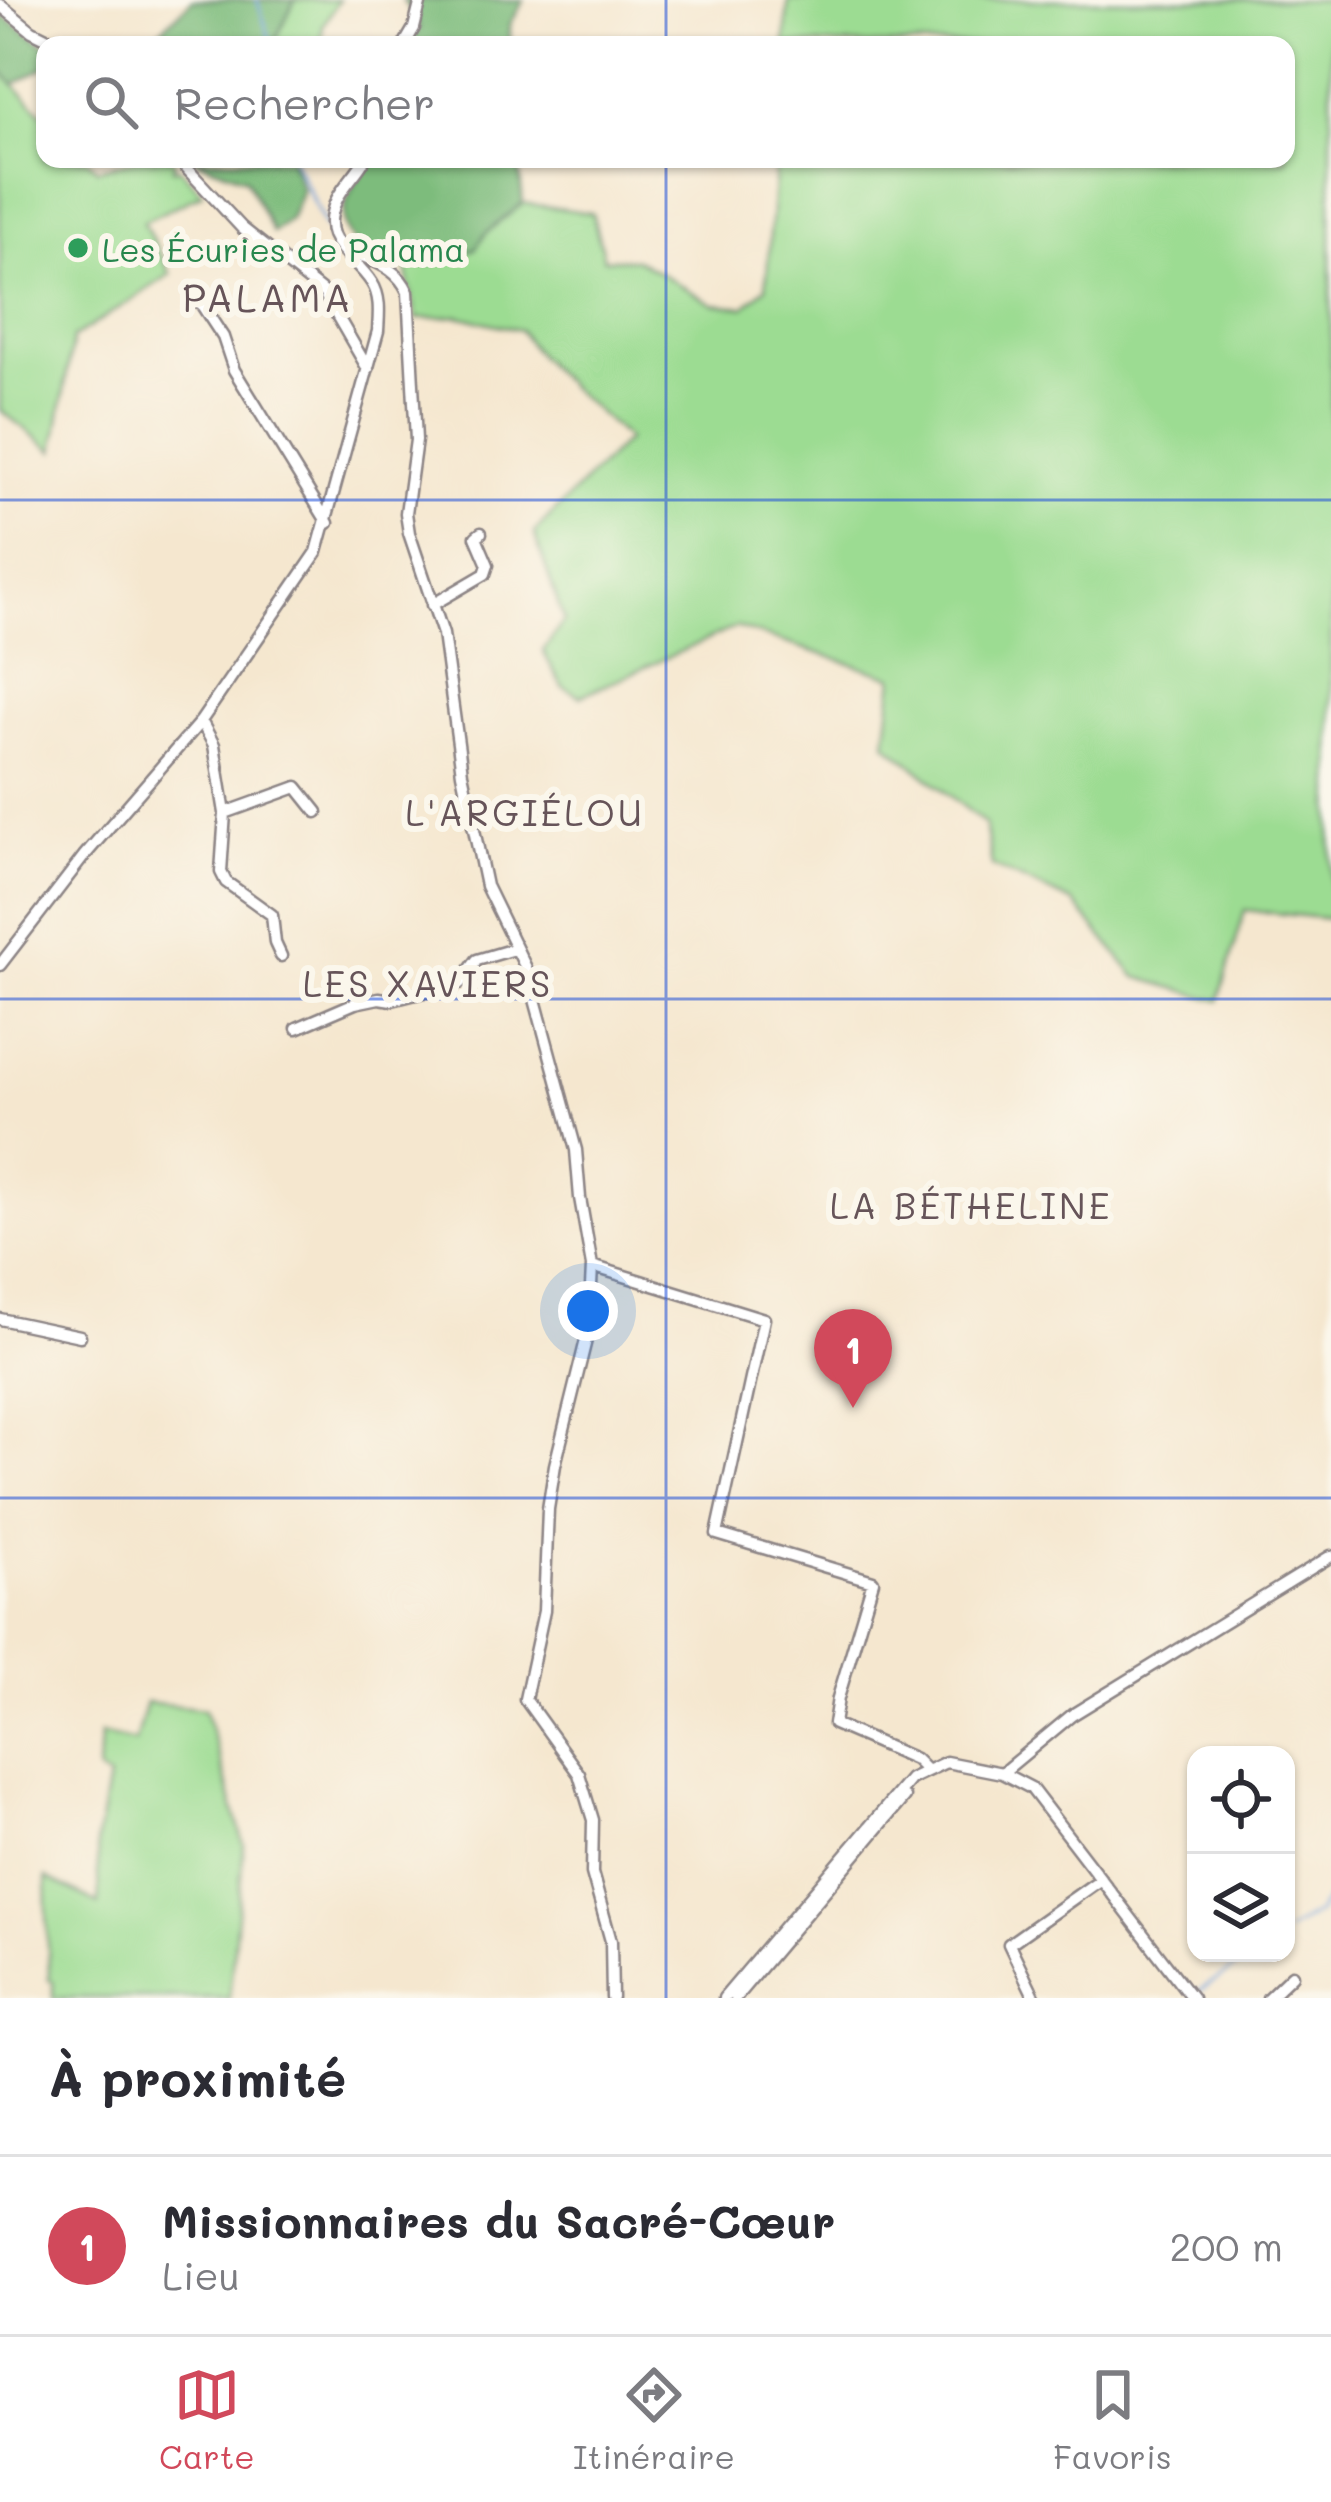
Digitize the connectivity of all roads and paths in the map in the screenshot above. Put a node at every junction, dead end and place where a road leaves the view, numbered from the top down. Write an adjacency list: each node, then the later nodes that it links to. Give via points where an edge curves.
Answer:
1 (421, 0): 4 (street)
2 (0, 5): 3 (street)
3 (42, 36)
4 (409, 36)
5 (186, 168): 9 (street, via 242,228 323,293)
6 (359, 168): 7 (street, via 336,203)
7 (336, 241): 9 (street, via 378,298); 12 (street, via 397,273 408,292 416,455 406,513)
8 (194, 293): 10 (street)
9 (368, 368): 10 (street)
10 (328, 523): 13 (street)
11 (481, 533): 12 (street, via 485,574)
12 (432, 605): 16 (street, via 486,886)
13 (201, 721): 15 (street, via 214,745); 18 (street)
14 (317, 812): 15 (street, via 297,787)
15 (225, 813): 17 (street, via 221,872 272,916)
16 (514, 949): 19 (street, via 477,960 460,983 355,1003); 20 (street, via 531,983 576,1150)
17 (281, 956)
18 (0, 965)
19 (297, 1028)
20 (592, 1266): 24 (street, via 764,1319 717,1534 873,1580 835,1724 915,1759); 29 (street, via 589,1328 555,1465 544,1611 525,1699 579,1774 593,1820 592,1874 610,1941)
21 (0, 1319): 22 (street)
22 (80, 1336)
23 (1331, 1556): 25 (street, via 1072,1715)
24 (922, 1773): 25 (street, via 946,1762); 28 (street)
25 (1002, 1773): 26 (street, via 1031,1787)
26 (1101, 1879): 30 (street, via 1009,1944); 31 (street)
27 (1292, 1975): 32 (street)
28 (732, 1994)
29 (612, 1998)
30 (1035, 1998)
31 (1192, 1998)
32 (1268, 1998)

